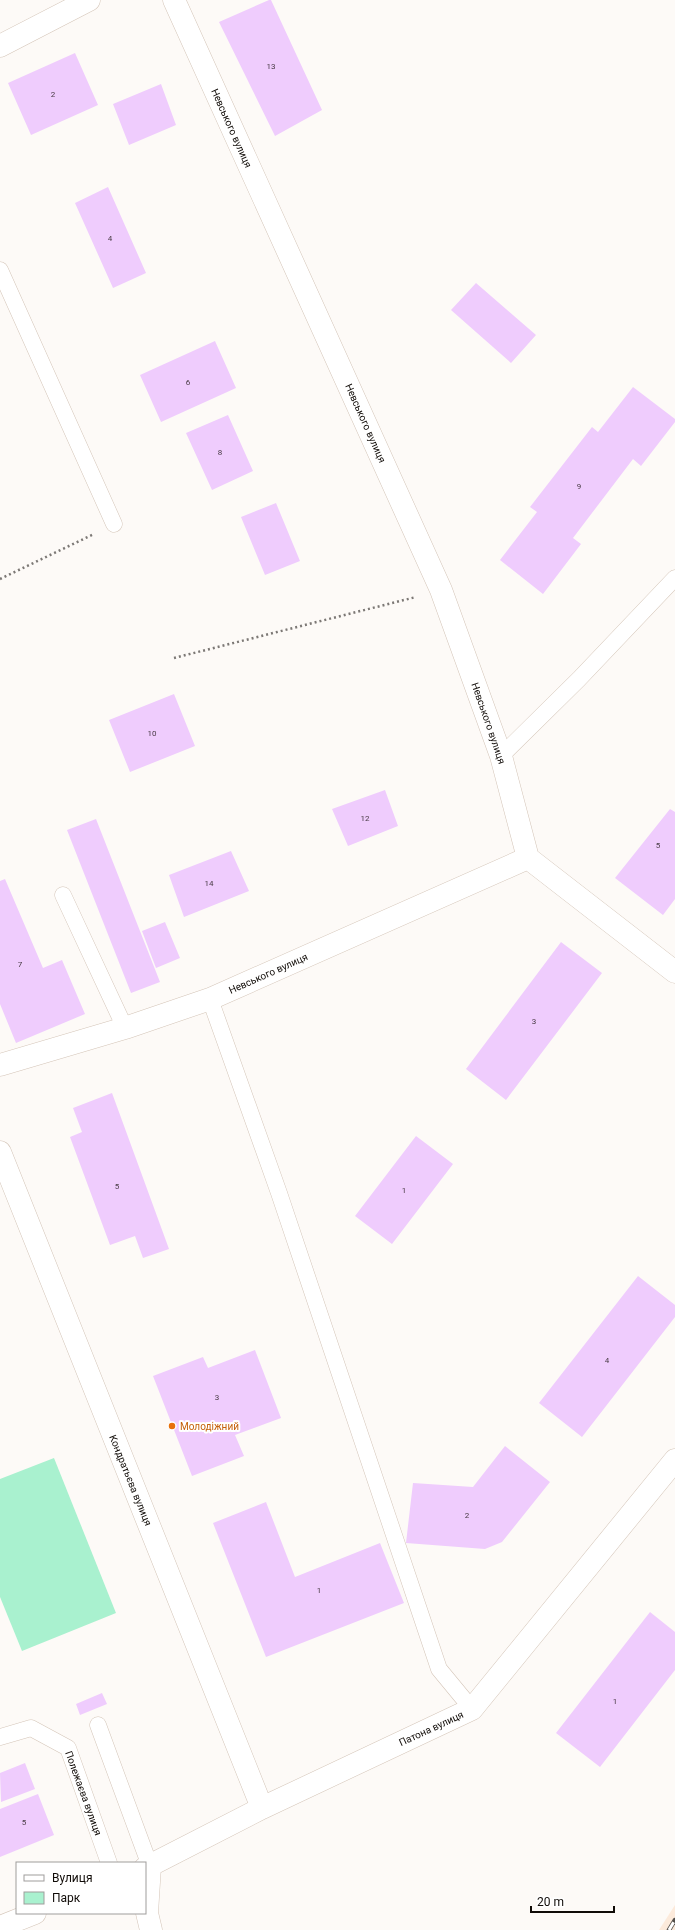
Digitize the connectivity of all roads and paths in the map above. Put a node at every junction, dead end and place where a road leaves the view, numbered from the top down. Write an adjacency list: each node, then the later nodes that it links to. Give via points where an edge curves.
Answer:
1 (89, 0): 3 (street)
2 (174, 0): 8 (street, Невського вулиця)
3 (0, 46)
4 (0, 270): 5 (lane)
5 (114, 524): 7 (path)
6 (675, 578): 10 (lane)
7 (0, 579)
8 (441, 590): 9 (path); 10 (street, Невського вулиця)
9 (174, 658)
10 (501, 756): 11 (street, Невського вулиця)
11 (528, 858): 13 (street); 14 (street, Невського вулиця)
12 (63, 895): 15 (lane)
13 (675, 972)
14 (210, 999): 15 (street, Невського вулиця); 19 (lane, via 439,1669)
15 (124, 1028): 16 (street, Невського вулиця)
16 (0, 1066)
17 (0, 1152): 22 (street, Кондратьєва вулиця)
18 (675, 1460): 19 (street, Патона вулиця)
19 (472, 1708): 22 (street, Патона вулиця)
20 (98, 1725): 24 (lane)
21 (0, 1738): 23 (lane, Полежаєва вулиця, via 31,1728 68,1748)
22 (262, 1808): 24 (street, Патона вулиця)
23 (109, 1862)
24 (148, 1867): 27 (street, via 147,1913)
25 (32, 1914): 26 (street)
26 (0, 1927)
27 (151, 1930)

